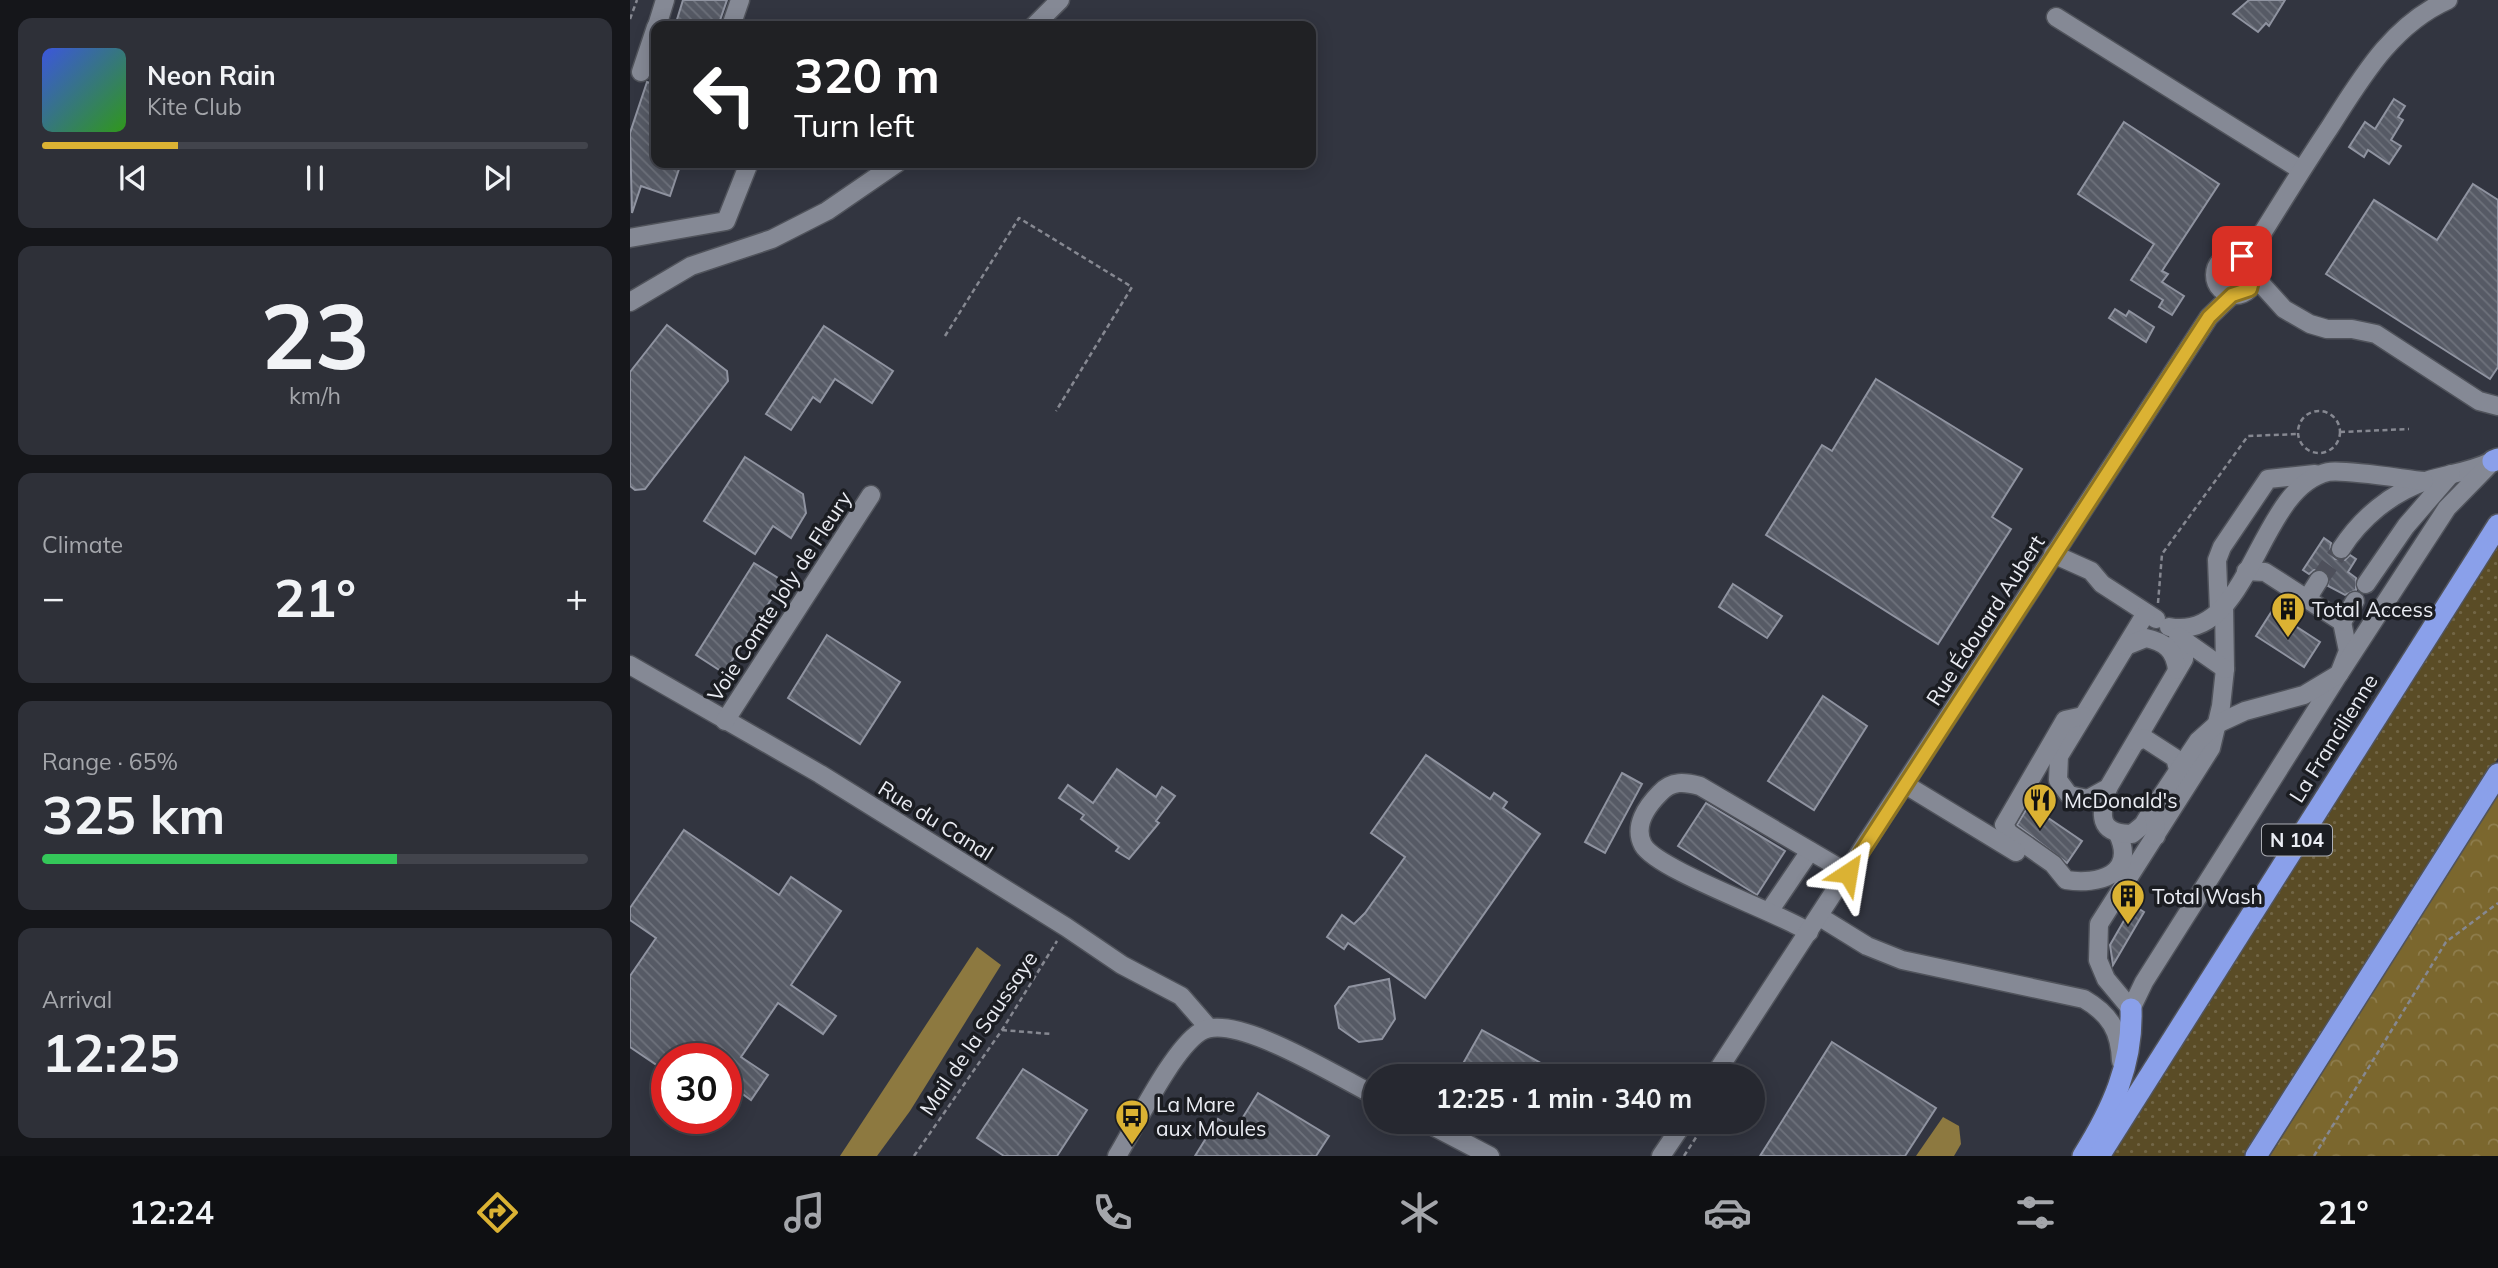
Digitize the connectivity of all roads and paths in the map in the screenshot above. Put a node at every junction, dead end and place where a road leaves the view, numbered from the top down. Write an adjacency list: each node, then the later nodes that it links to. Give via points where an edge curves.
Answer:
1 (636, 0): 7 (path)
2 (665, 0): 8 (street)
3 (740, 0): 9 (street)
4 (1060, 0): 10 (street)
5 (2448, 0): 15 (street, via 2398,33 2372,62)
6 (2056, 17): 15 (street)
7 (630, 19)
8 (658, 21)
9 (733, 21)
10 (1039, 21)
11 (651, 42): 12 (street)
12 (641, 72)
13 (747, 168): 16 (street, via 726,221)
14 (890, 168): 22 (street, via 827,211 772,239 691,267)
15 (2301, 170): 17 (street)
16 (630, 238)
17 (2258, 240): 18 (street); 19 (street)
18 (2242, 256): 19 (street); 20 (street, via 2222,259 2215,271)
19 (2255, 274): 21 (street, via 2245,293); 25 (street, via 2284,309 2310,324 2376,334 2479,401)
20 (2217, 284): 21 (street); 23 (street, Rue Édouard Aubert)
21 (2232, 295): 23 (street, Rue Édouard Aubert)
22 (630, 302)
23 (2209, 317): 37 (street, Rue Édouard Aubert)
24 (945, 336): 26 (path, via 1019,218 1132,288)
25 (2498, 406)
26 (1056, 411)
27 (2409, 429): 28 (path)
28 (2340, 432): 29 (path, via 2335,445 2323,453 2310,451); 29 (path, via 2336,419 2318,411 2306,416)
29 (2298, 434): 44 (path, via 2248,436 2162,554)
30 (2496, 460): 32 (street); 51 (street, via 2447,508)
31 (2329, 472): 33 (street); 38 (street, via 2298,487); 43 (street, via 2268,479 2217,560)
32 (2451, 474): 33 (street); 40 (street, via 2406,526)
33 (2424, 481): 36 (street, via 2356,525)
34 (871, 495): 54 (street, Voie Comte Joly de Fleury)
35 (2498, 525): 92 (highway, La Francilienne / N 104)
36 (2341, 549)
37 (2053, 554): 44 (street, via 2091,571 2102,584); 59 (street, Rue Édouard Aubert)
38 (2246, 571): 41 (street, via 2265,572); 43 (street)
39 (2319, 580): 41 (street)
40 (2366, 584)
41 (2307, 600): 45 (street)
42 (2355, 601): 45 (street)
43 (2221, 608): 44 (street, via 2204,625 2185,631); 49 (street)
44 (2157, 620): 46 (street); 47 (street)
45 (2342, 622): 51 (street, via 2348,651)
46 (2184, 640): 49 (street); 50 (street, via 2184,659)
47 (2126, 646): 50 (street, via 2146,638 2167,645); 52 (street)
48 (630, 665): 54 (street, Rue du Canal)
49 (2225, 669): 55 (street)
50 (2177, 670): 53 (street)
51 (2339, 674): 55 (street, via 2304,695); 76 (street)
52 (2083, 716): 60 (street, via 2059,756 2058,780 2069,795 2088,799); 68 (street, via 2065,720 2004,825 2066,880)
53 (2148, 720): 56 (street); 57 (street, via 2149,730 2180,753)
54 (725, 721): 74 (street, Rue du Canal, via 820,774)
55 (2217, 724): 57 (street); 63 (street, via 2211,748)
56 (2136, 742): 57 (street, via 2144,738); 60 (street)
57 (2183, 762): 61 (street)
58 (2498, 774): 93 (highway)
59 (1906, 785): 65 (street); 67 (street, Rue Édouard Aubert)
60 (2108, 788): 62 (street, via 2100,812 2106,827)
61 (2154, 807): 62 (street, via 2132,835); 63 (street)
62 (2118, 834): 66 (street, via 2123,852)
63 (2156, 836): 69 (street)
64 (1810, 851): 67 (street); 71 (street); 71 (street, via 1700,786 1673,784 1647,807 1640,836 1650,853 1743,902)
65 (2016, 852)
66 (2116, 868): 68 (street, via 2106,880); 69 (street)
67 (1848, 873): 73 (street, Rue Édouard Aubert)
68 (2093, 883): 72 (street)
69 (2122, 887): 72 (street)
70 (2498, 903): 94 (path, via 2446,942)
71 (1770, 910): 75 (street)
72 (2108, 910): 76 (street, via 2096,937 2098,960 2106,979)
73 (1820, 916): 75 (street, Rue Édouard Aubert); 81 (street, via 1867,946 1902,960 2084,999 2103,1010 2116,1028)
74 (1066, 926): 77 (street, Rue du Canal, via 1122,965 1181,996); 78 (path, Mail de la Saussaye)
75 (1810, 932): 80 (street, Rue Édouard Aubert)
76 (2131, 1009): 81 (highway, via 2132,1037)
77 (1213, 1027): 82 (street, via 1241,1029); 87 (street, via 1198,1032 1179,1053)
78 (1002, 1030): 79 (path); 86 (path, Mail de la Saussaye)
79 (1051, 1034)
80 (1722, 1064)
81 (2124, 1067): 91 (highway, via 2108,1116)
82 (1363, 1089)
83 (1448, 1134): 88 (street)
84 (1676, 1134): 89 (street)
85 (1698, 1134): 90 (path)
86 (914, 1156)
87 (1116, 1156)
88 (1490, 1156)
89 (1661, 1156)
90 (1684, 1156)
91 (2083, 1156)
92 (2099, 1156)
93 (2256, 1156)
94 (2314, 1156)

